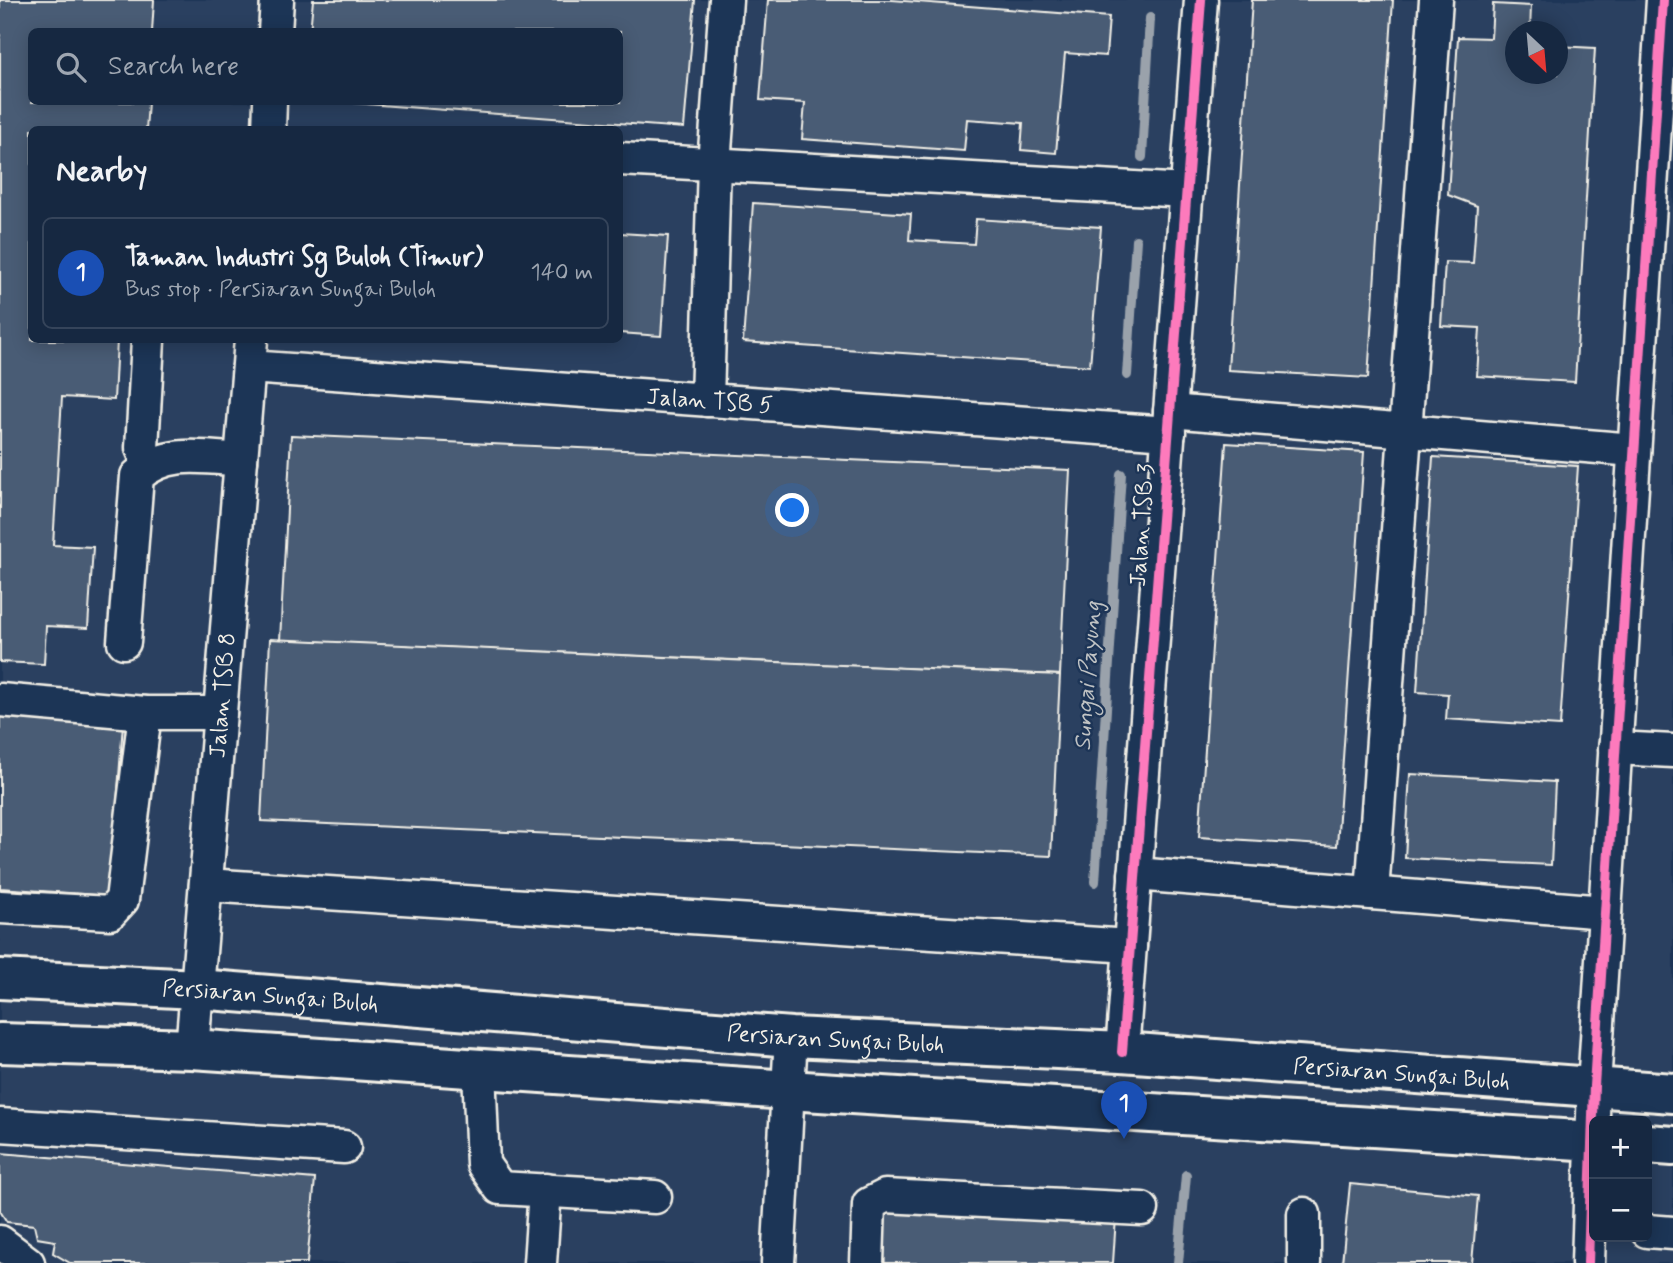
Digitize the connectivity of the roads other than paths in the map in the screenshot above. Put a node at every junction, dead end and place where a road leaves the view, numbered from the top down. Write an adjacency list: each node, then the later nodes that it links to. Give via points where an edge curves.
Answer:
1 (277, 0): 6 (street)
2 (726, 0): 10 (street)
3 (1201, 0): 11 (street, Jalan TSB 3)
4 (1436, 0): 16 (street)
5 (1663, 0): 17 (street)
6 (275, 28)
7 (270, 105): 8 (street)
8 (269, 126)
9 (623, 159): 10 (street)
10 (714, 164): 11 (street); 14 (street)
11 (1187, 191): 15 (street, Jalan TSB 3)
12 (148, 343): 19 (street, via 142,448)
13 (250, 353): 14 (street, Jalan TSB 5); 18 (street, Jalan TSB 8)
14 (707, 400): 15 (street, Jalan TSB 5)
15 (1170, 422): 16 (street, Jalan TSB 5); 26 (street, Jalan TSB 3)
16 (1406, 431): 17 (street, Jalan TSB 5); 28 (street)
17 (1634, 450): 24 (street)
18 (241, 460): 19 (street, via 183,456); 23 (street, Jalan TSB 8)
19 (149, 465): 20 (street, via 137,476)
20 (124, 642)
21 (0, 700): 22 (street)
22 (145, 713): 23 (street); 29 (street, via 122,900 110,913)
23 (220, 713): 27 (street, Jalan TSB 8)
24 (1615, 748): 25 (street); 30 (street)
25 (1673, 751)
26 (1135, 874): 28 (street); 31 (street, Jalan TSB 3)
27 (206, 885): 31 (street); 33 (street, Jalan TSB 8)
28 (1372, 893): 30 (street)
29 (0, 906)
30 (1605, 912): 39 (street)
31 (1129, 946): 37 (street, Jalan TSB 3)
32 (0, 979): 33 (main road, Persiaran Sungai Buloh)
33 (197, 989): 34 (main road, Persiaran Sungai Buloh); 36 (street, Jalan TSB 8)
34 (791, 1037): 37 (main road, Persiaran Sungai Buloh); 40 (street)
35 (0, 1043): 36 (main road)
36 (192, 1049): 38 (main road)
37 (1122, 1052): 39 (main road, Persiaran Sungai Buloh)
38 (479, 1069): 40 (main road); 48 (street, via 483,1164 500,1188)
39 (1594, 1086): 41 (main road, Persiaran Sungai Buloh); 42 (street)
40 (788, 1090): 44 (main road); 58 (street)
41 (1673, 1093)
42 (1594, 1116)
43 (0, 1125): 47 (street)
44 (1589, 1141)
45 (1652, 1144): 46 (main road)
46 (1673, 1146)
47 (344, 1147)
48 (545, 1190): 49 (street); 57 (street)
49 (655, 1197)
50 (1142, 1209): 59 (street, via 885,1196 869,1204)
51 (1304, 1214): 60 (street)
52 (1652, 1231): 53 (street)
53 (1673, 1233)
54 (0, 1242): 56 (street)
55 (1591, 1242): 61 (street)
56 (28, 1263)
57 (540, 1263)
58 (778, 1263)
59 (867, 1263)
60 (1304, 1263)
61 (1588, 1263)

